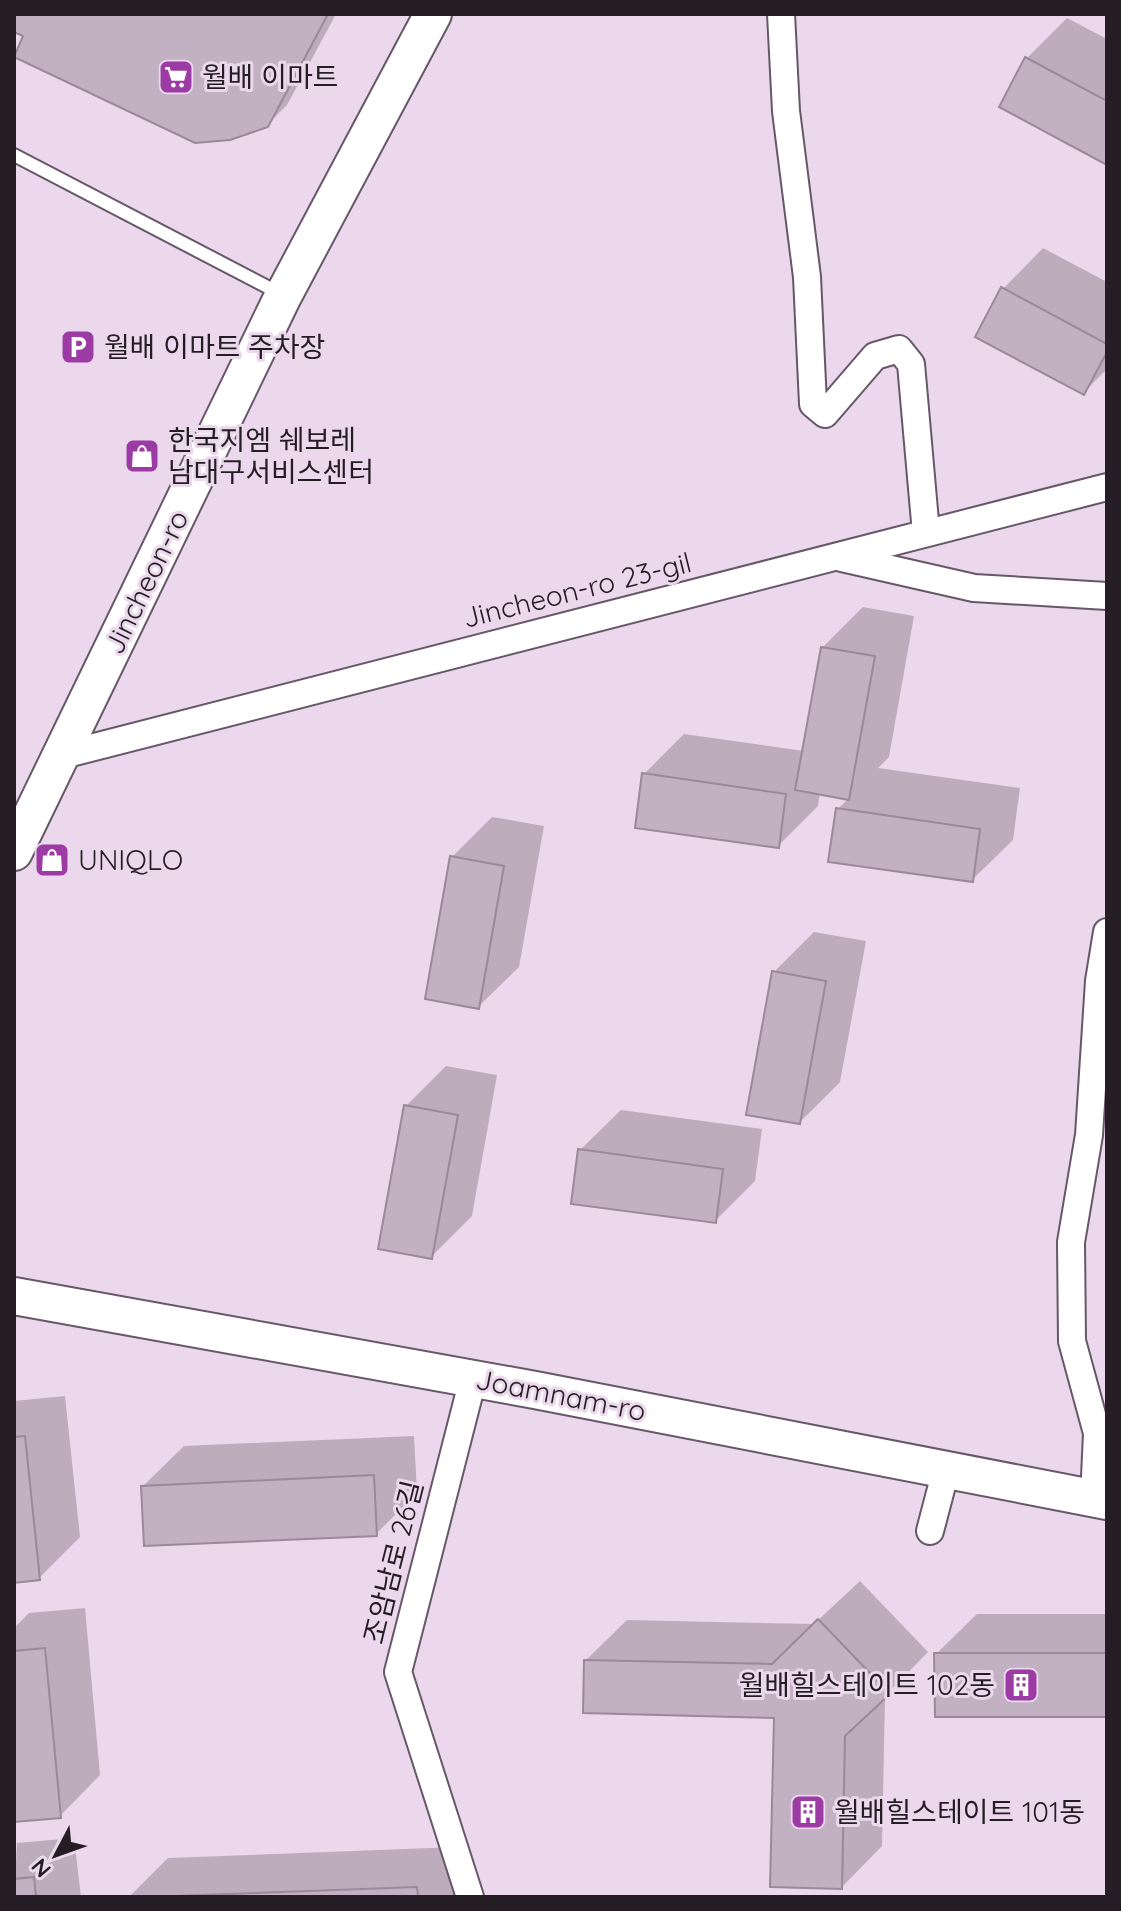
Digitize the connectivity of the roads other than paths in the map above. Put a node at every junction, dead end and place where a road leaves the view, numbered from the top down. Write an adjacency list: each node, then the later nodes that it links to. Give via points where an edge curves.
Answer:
1 (433, 14): 4 (main road, Jincheon-ro)
2 (781, 14): 6 (street, via 786,111 807,277 813,404 825,414 875,356 899,349 911,364)
3 (14, 155): 4 (lane)
4 (283, 296): 9 (main road, Jincheon-ro)
5 (1107, 487): 6 (street, Jincheon-ro 23-gil)
6 (926, 533): 7 (street, Jincheon-ro 23-gil)
7 (836, 556): 8 (street, via 974,588); 9 (street, Jincheon-ro 23-gil)
8 (1107, 596)
9 (63, 755): 10 (main road, Jincheon-ro)
10 (14, 852)
11 (1107, 932): 15 (street, via 1089,1135 1071,1242 1072,1341 1097,1433)
12 (14, 1296): 13 (main road, Joamnam-ro)
13 (473, 1379): 14 (main road, Joamnam-ro); 17 (street, 조암남로 26길, via 398,1672)
14 (946, 1470): 15 (main road, Joamnam-ro); 16 (street)
15 (1100, 1500)
16 (930, 1531)
17 (470, 1897)

